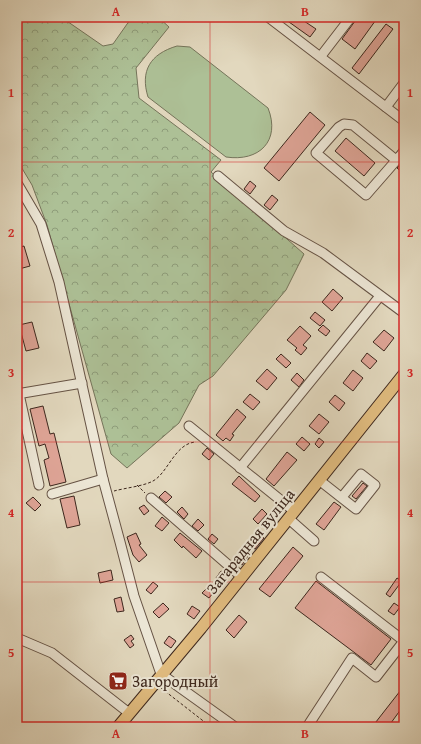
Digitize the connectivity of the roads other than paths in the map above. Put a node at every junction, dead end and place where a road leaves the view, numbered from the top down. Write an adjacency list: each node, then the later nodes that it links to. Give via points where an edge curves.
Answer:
1 (268, 17): 3 (street)
2 (351, 17): 3 (street)
3 (320, 56): 5 (street)
4 (404, 83): 5 (street)
5 (386, 107): 6 (street)
6 (404, 121)
7 (404, 150): 8 (street)
8 (396, 160): 8 (street, via 353,125 344,124 316,153 366,195)
9 (218, 176): 11 (street, via 284,231 323,253)
10 (17, 183): 14 (street, via 41,224 59,282)
11 (380, 296): 12 (street); 17 (street)
12 (404, 313)
13 (404, 374): 19 (main road, Загарадная вуліца)
14 (82, 383): 15 (street); 18 (street)
15 (18, 394): 20 (street)
16 (190, 426): 17 (street)
17 (240, 468): 24 (street)
18 (103, 479): 21 (street); 29 (street)
19 (319, 480): 22 (street); 24 (main road, Загарадная вуліца)
20 (39, 485)
21 (52, 494)
22 (342, 497)
23 (151, 498): 26 (street)
24 (291, 515): 25 (street); 26 (main road, Загарадная вуліца)
25 (314, 540)
26 (242, 577): 29 (main road, Загарадная вуліца)
27 (321, 577): 33 (street, via 404,641 376,677 352,658)
28 (17, 638): 30 (street, via 52,653)
29 (158, 679): 30 (main road, Загарадная вуліца); 32 (street)
30 (129, 713): 31 (main road, Загарадная вуліца)
31 (118, 727)
32 (235, 727)
33 (307, 727)

